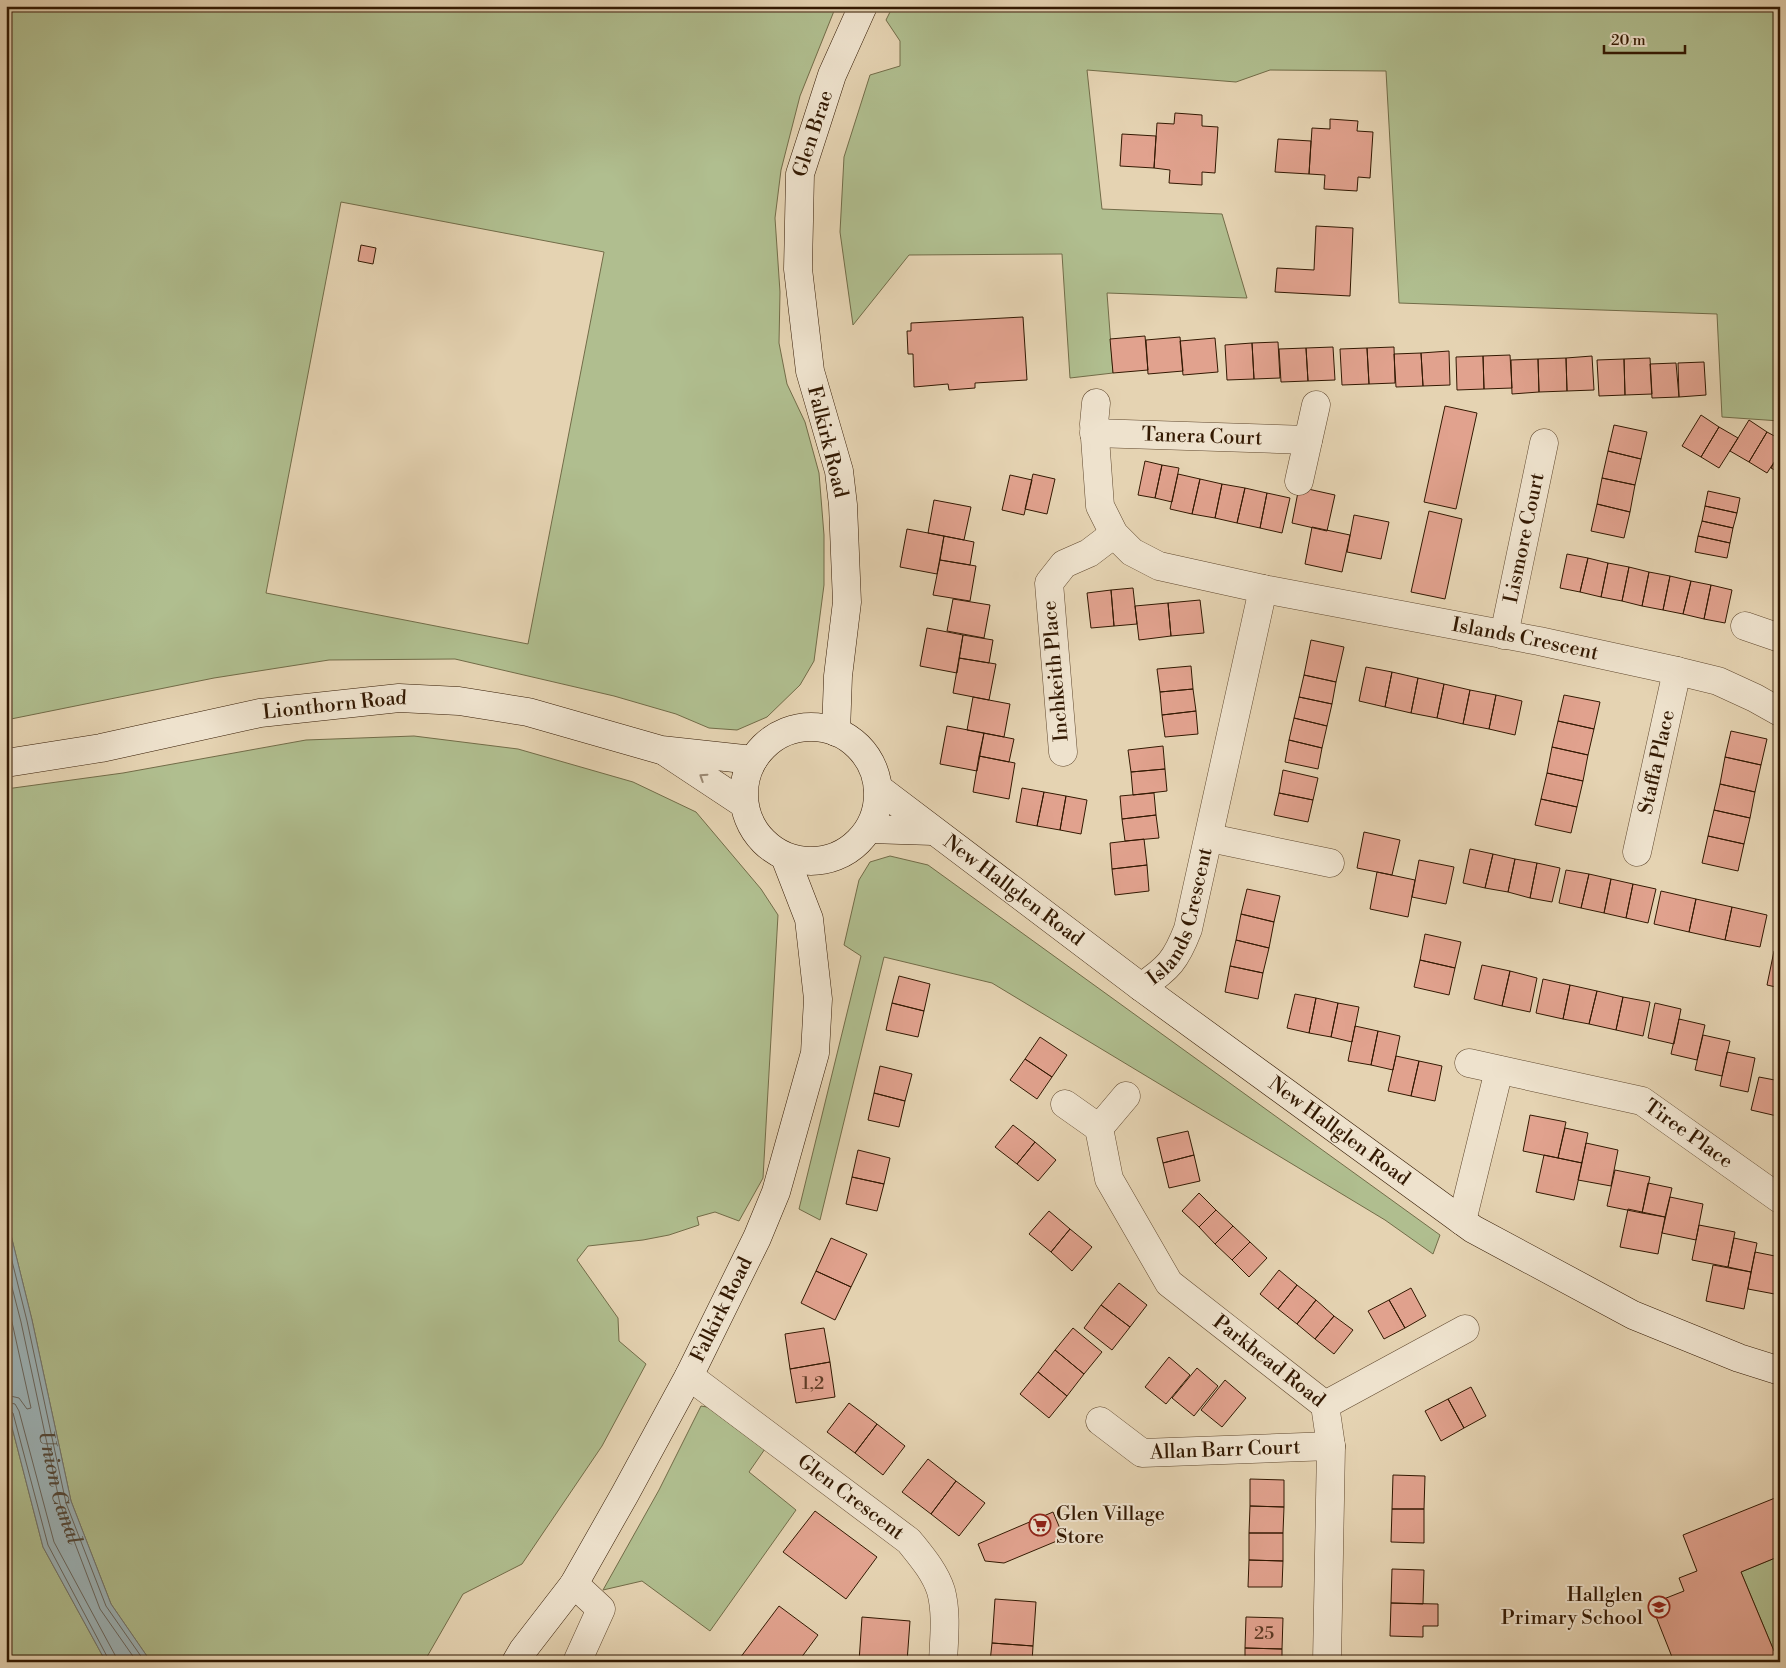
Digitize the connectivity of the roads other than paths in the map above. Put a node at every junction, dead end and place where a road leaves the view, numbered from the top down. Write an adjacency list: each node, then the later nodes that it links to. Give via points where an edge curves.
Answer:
1 (863, 6): 2 (street, Glen Brae, via 832,75 800,174)
2 (798, 269): 15 (street, Falkirk Road, via 810,371 839,472 843,504 847,602)
3 (1096, 403): 5 (street, Islands Crescent)
4 (1316, 405): 6 (street)
5 (1094, 433): 6 (street, Tanera Court); 9 (street, Islands Crescent, via 1100,506)
6 (1308, 440): 8 (street)
7 (1544, 443): 12 (street, Lismore Court)
8 (1299, 481)
9 (1114, 534): 10 (street, Islands Crescent, via 1132,552 1159,566); 20 (street, Inchkeith Place, via 1089,553 1064,564 1049,583)
10 (1263, 589): 12 (street, Islands Crescent); 27 (street, Islands Crescent)
11 (1745, 626): 13 (street)
12 (1504, 635): 14 (street, Islands Crescent)
13 (1780, 638)
14 (1676, 671): 16 (street, Islands Crescent, via 1718,681); 28 (street, Staffa Place)
15 (838, 676): 17 (street, Falkirk Road); 18 (street, Falkirk Road)
16 (1780, 712)
17 (808, 727): 18 (street); 21 (street, via 776,736)
18 (836, 732): 23 (street, via 865,754)
19 (662, 750): 21 (street, Lionthorn Road); 22 (street, Lionthorn Road, via 528,712 459,701 399,698 260,713 101,748); 24 (street, Lionthorn Road, one-way to 19)
20 (1063, 752)
21 (752, 760): 24 (street, via 745,781)
22 (6, 763)
23 (878, 788): 25 (street, via 878,803); 26 (street, New Hallglen Road)
24 (744, 804): 29 (street, via 758,836)
25 (869, 829): 26 (street, New Hallglen Road); 30 (street, via 849,850)
26 (933, 831): 33 (street, New Hallglen Road)
27 (1210, 838): 31 (street, Islands Crescent); 33 (street, Islands Crescent, via 1180,951 1165,970)
28 (1637, 852)
29 (785, 857): 30 (street); 32 (street, Falkirk Road)
30 (823, 861): 32 (street, Falkirk Road)
31 (1330, 863)
32 (808, 919): 43 (street, Falkirk Road, via 818,999 815,1053 776,1192)
33 (1141, 987): 40 (street, New Hallglen Road)
34 (1469, 1063): 35 (street, Tiree Place)
35 (1499, 1070): 39 (street, Tiree Place, via 1642,1101); 40 (street)
36 (1126, 1096): 38 (street)
37 (1065, 1104): 38 (street)
38 (1099, 1128): 44 (street, Parkhead Road, via 1109,1179 1169,1283)
39 (1780, 1199)
40 (1462, 1222): 42 (street, New Hallglen Road, via 1633,1315 1739,1358)
41 (1465, 1329): 44 (street)
42 (1780, 1370)
43 (689, 1376): 47 (street, Falkirk Road); 50 (street, Glen Crescent, via 909,1541 928,1564 941,1591)
44 (1325, 1405): 46 (street, Parkhead Road)
45 (1100, 1421): 46 (street, Allan Barr Court, via 1142,1453)
46 (1331, 1446): 51 (street, Parkhead Road)
47 (574, 1584): 48 (street, Falkirk Road); 49 (street, via 600,1609)
48 (516, 1662)
49 (577, 1662)
50 (942, 1662)
51 (1327, 1662)

